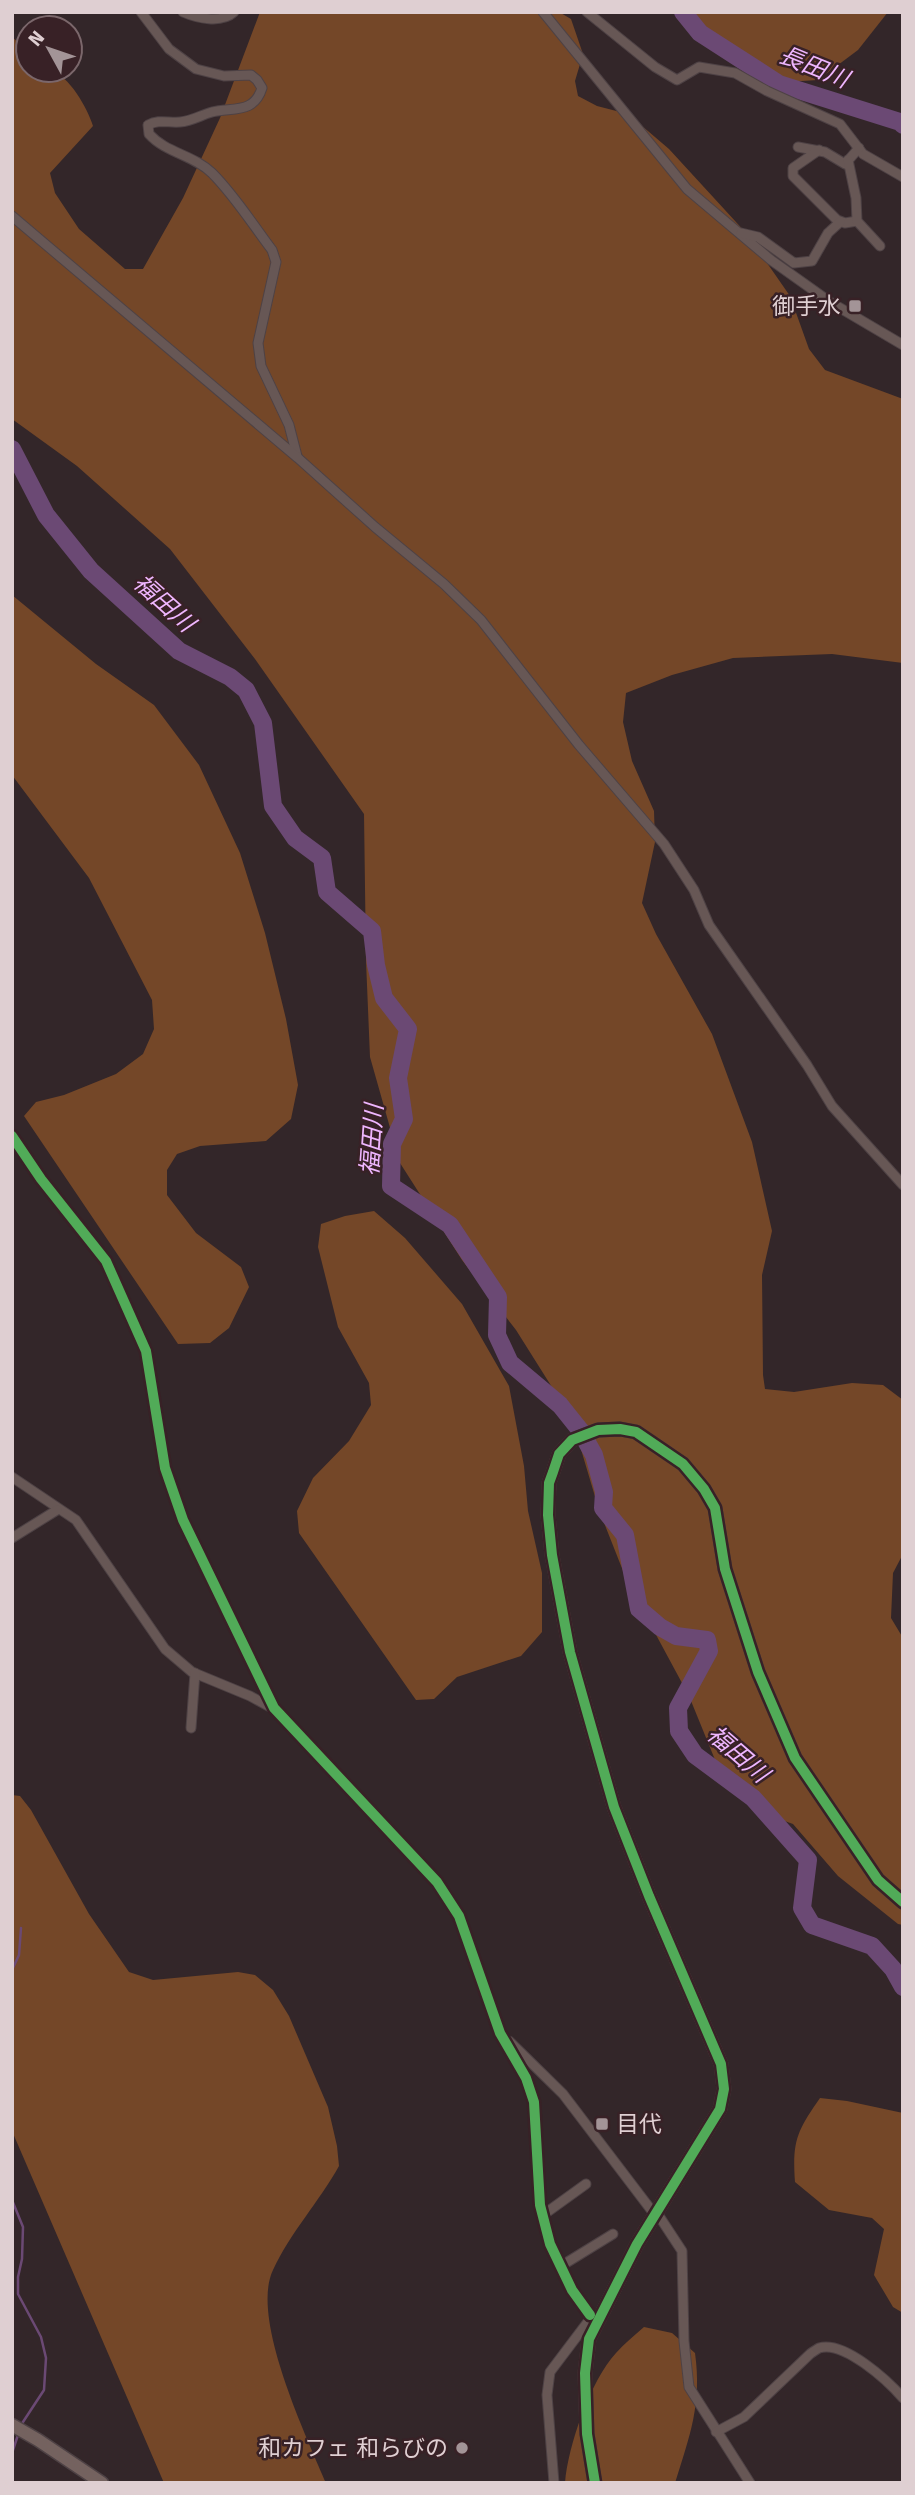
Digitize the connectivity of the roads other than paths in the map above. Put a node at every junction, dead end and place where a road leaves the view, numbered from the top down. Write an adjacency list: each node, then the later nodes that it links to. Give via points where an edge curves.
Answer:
1 (141, 12): 17 (street, via 169,49 196,69 224,76 251,75 262,88 259,98 248,107 148,125 159,145 211,172 272,250 276,262 258,342 261,366 289,425)
2 (183, 12): 3 (street, via 219,19)
3 (234, 12)
4 (542, 12): 14 (street, via 687,189)
5 (587, 12): 7 (street, via 677,80 699,67 735,73 841,124)
6 (798, 147): 8 (street)
7 (859, 148): 9 (street); 10 (street)
8 (820, 150): 9 (street, via 845,164); 13 (street, via 793,167 793,176)
9 (848, 160): 12 (street)
10 (903, 177)
11 (12, 216): 17 (street)
12 (857, 220): 13 (street); 15 (street)
13 (840, 222): 14 (street, via 812,261 794,263 758,237)
14 (739, 233): 16 (street, via 830,302)
15 (880, 246)
16 (903, 345)
17 (298, 457): 19 (street, via 481,620 664,844 694,890 709,925 832,1106)
18 (12, 1136): 24 (street, via 106,1261 146,1351 165,1468 183,1520)
19 (903, 1185)
20 (12, 1477): 21 (street)
21 (57, 1510): 22 (street); 23 (street, via 76,1520 165,1649)
22 (12, 1538)
23 (195, 1674): 24 (street); 25 (street)
24 (274, 1709): 27 (street, via 437,1882 459,1916)
25 (191, 1728)
26 (903, 1902): 30 (street, via 878,1880 795,1758 758,1672 725,1570 715,1508 704,1489 683,1464 636,1432 598,1430 572,1440 559,1454 549,1483 548,1515 570,1652 614,1807 721,2064 724,2088 720,2109)
27 (500, 2033): 29 (street, via 534,2102); 30 (street, via 563,2094)
28 (586, 2184): 29 (street)
29 (543, 2215): 32 (street)
30 (655, 2215): 33 (street); 37 (street, via 682,2251 689,2387)
31 (613, 2234): 32 (street)
32 (561, 2266): 34 (street)
33 (604, 2312): 34 (street); 40 (street, via 589,2339 585,2373 587,2434)
34 (590, 2315): 39 (street, via 550,2372 547,2395)
35 (903, 2398): 37 (street, via 856,2357 831,2347 819,2348 744,2417)
36 (12, 2425): 38 (street)
37 (716, 2432): 41 (street)
38 (102, 2483)
39 (554, 2483)
40 (595, 2483)
41 (749, 2483)

